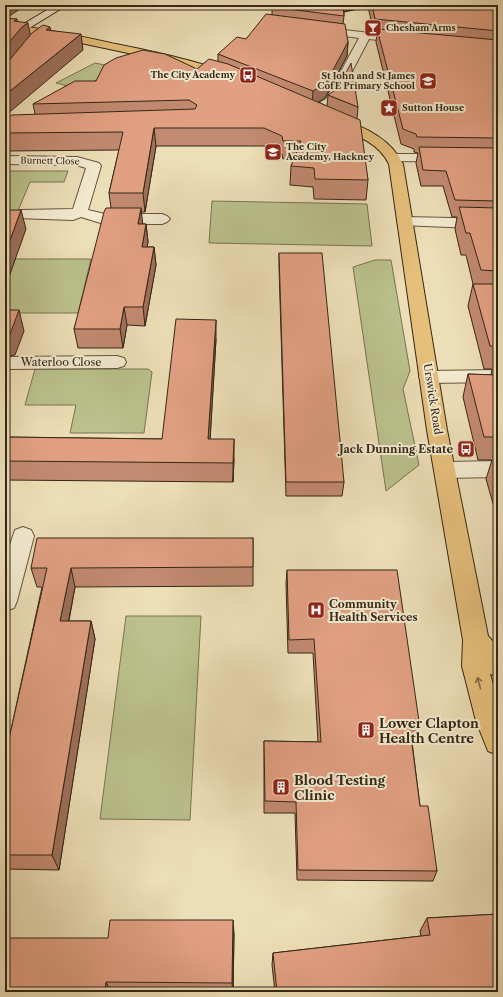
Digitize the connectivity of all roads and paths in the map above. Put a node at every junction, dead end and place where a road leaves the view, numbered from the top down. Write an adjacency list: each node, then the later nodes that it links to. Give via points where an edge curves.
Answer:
1 (45, 5): 3 (street)
2 (62, 5): 4 (street)
3 (6, 27): 4 (highway)
4 (22, 28): 6 (highway)
5 (307, 29): 7 (street)
6 (48, 33): 9 (street); 10 (highway, via 196,66)
7 (365, 36): 8 (street); 11 (street, via 331,101 324,107)
8 (413, 41)
9 (36, 42)
10 (240, 81)
11 (308, 110): 12 (highway, via 371,137 388,148)
12 (394, 158): 13 (street); 18 (highway, Urswick Road)
13 (498, 158)
14 (5, 160): 15 (street, Burnett Close, via 77,161 94,166)
15 (80, 212): 16 (street, via 73,215); 17 (street, via 104,219)
16 (21, 215)
17 (162, 219)
18 (405, 222): 19 (street); 23 (highway, Urswick Road)
19 (498, 224)
20 (117, 362): 21 (street, Waterloo Close)
21 (5, 363)
22 (498, 376): 23 (street)
23 (429, 377): 24 (highway, Urswick Road)
24 (445, 470): 25 (street); 28 (highway, Urswick Road)
25 (498, 470)
26 (23, 536): 27 (street)
27 (5, 601)
28 (476, 640): 29 (highway); 30 (highway, Urswick Road, one-way to 28, via 475,666)
29 (498, 665)
30 (495, 727)

